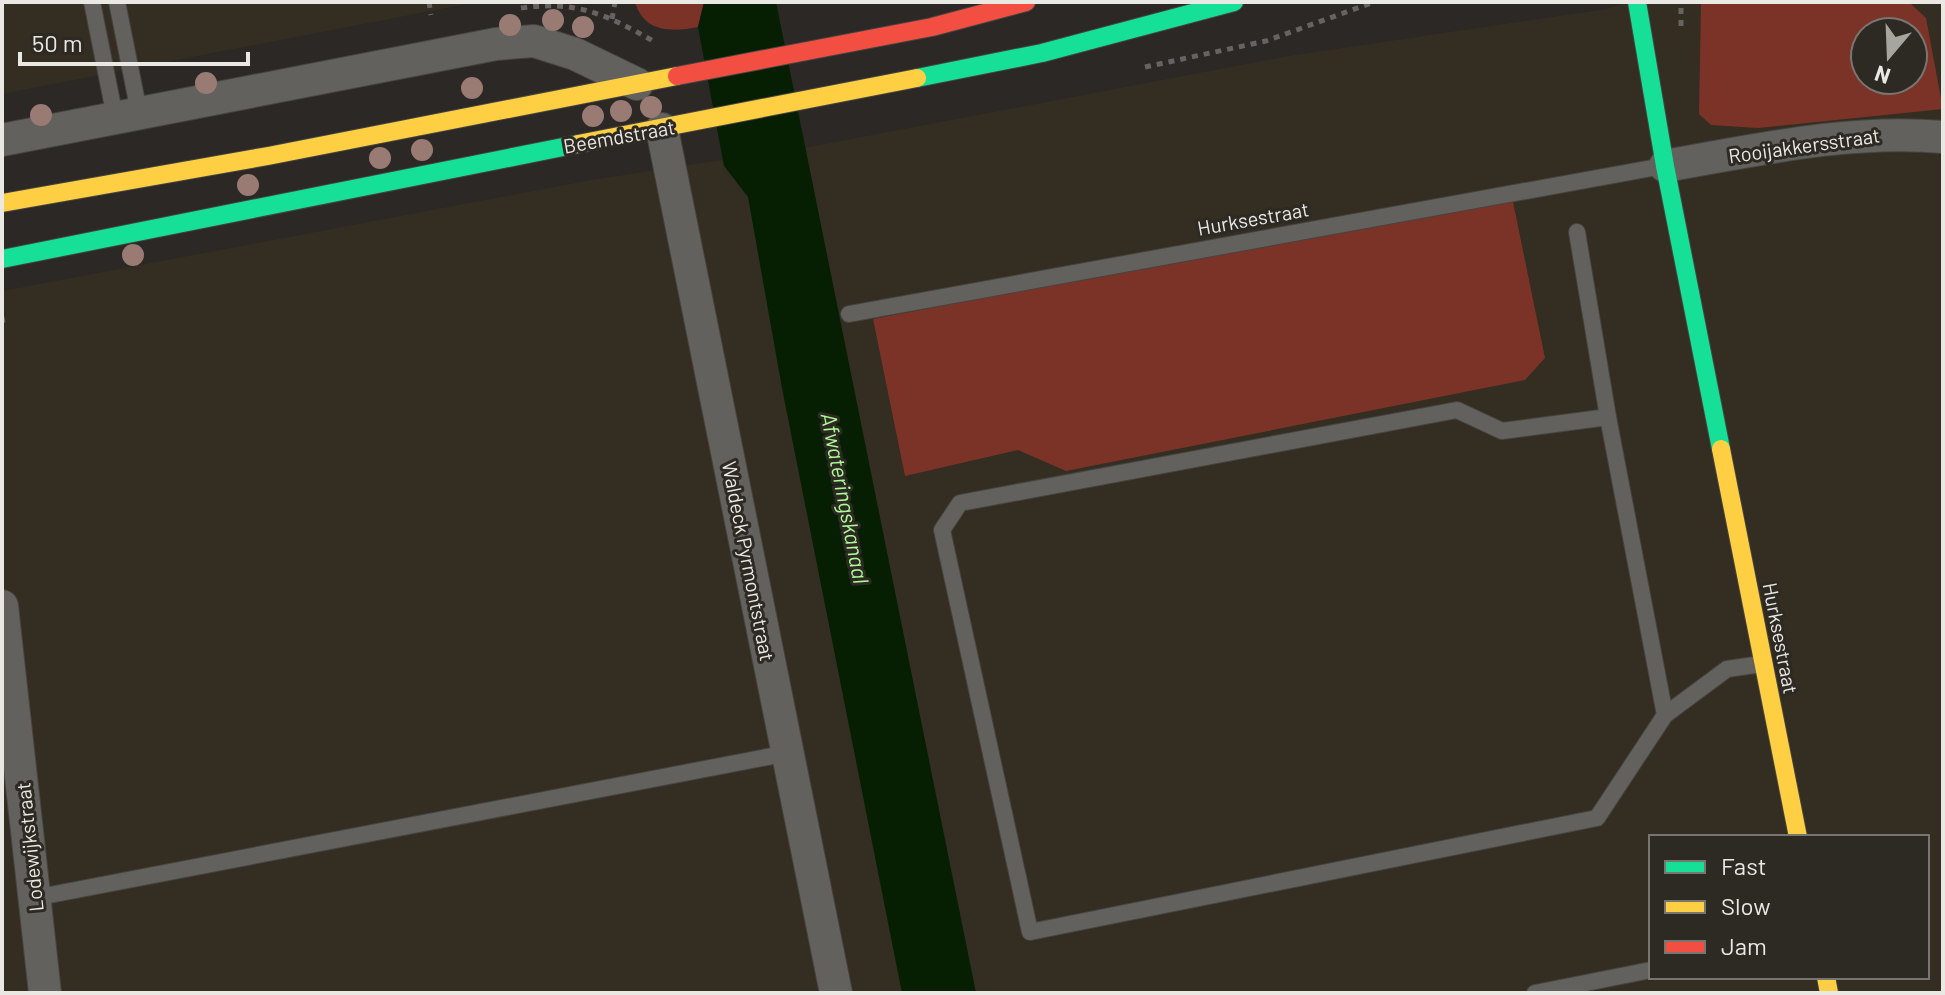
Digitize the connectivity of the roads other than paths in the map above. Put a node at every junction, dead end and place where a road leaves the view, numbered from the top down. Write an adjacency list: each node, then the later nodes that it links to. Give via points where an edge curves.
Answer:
1 (92, 2): 7 (lane)
2 (117, 2): 7 (lane)
3 (1026, 2): 6 (main road, via 932,27)
4 (1234, 2): 8 (main road, Beemdstraat, via 1042,53)
5 (1637, 2): 11 (main road, Hurksestraat)
6 (637, 84): 7 (street, via 534,41); 12 (main road)
7 (127, 114): 10 (street)
8 (662, 129): 14 (main road, Beemdstraat); 20 (street, Waldeck Pyrmontstraat)
9 (1943, 137): 11 (street, Rooijakkersstraat, via 1898,133 1809,140)
10 (2, 140)
11 (1665, 166): 15 (lane, Hurksestraat); 18 (main road, Hurksestraat)
12 (2, 203)
13 (1577, 232): 16 (lane)
14 (2, 259)
15 (849, 314)
16 (1608, 417): 19 (lane); 19 (lane, via 1502,431 1457,410 960,503 942,530 1030,932 1597,818)
17 (2, 606): 22 (street, Lodewijkstraat)
18 (1764, 664): 19 (lane, via 1727,669); 21 (main road, Hurksestraat)
19 (1665, 715)
20 (788, 753): 22 (lane); 25 (street, Waldeck Pyrmontstraat)
21 (1798, 835)
22 (34, 898): 24 (street, Lodewijkstraat)
23 (1649, 970): 26 (lane)
24 (45, 993)
25 (836, 993)
26 (1535, 993)

